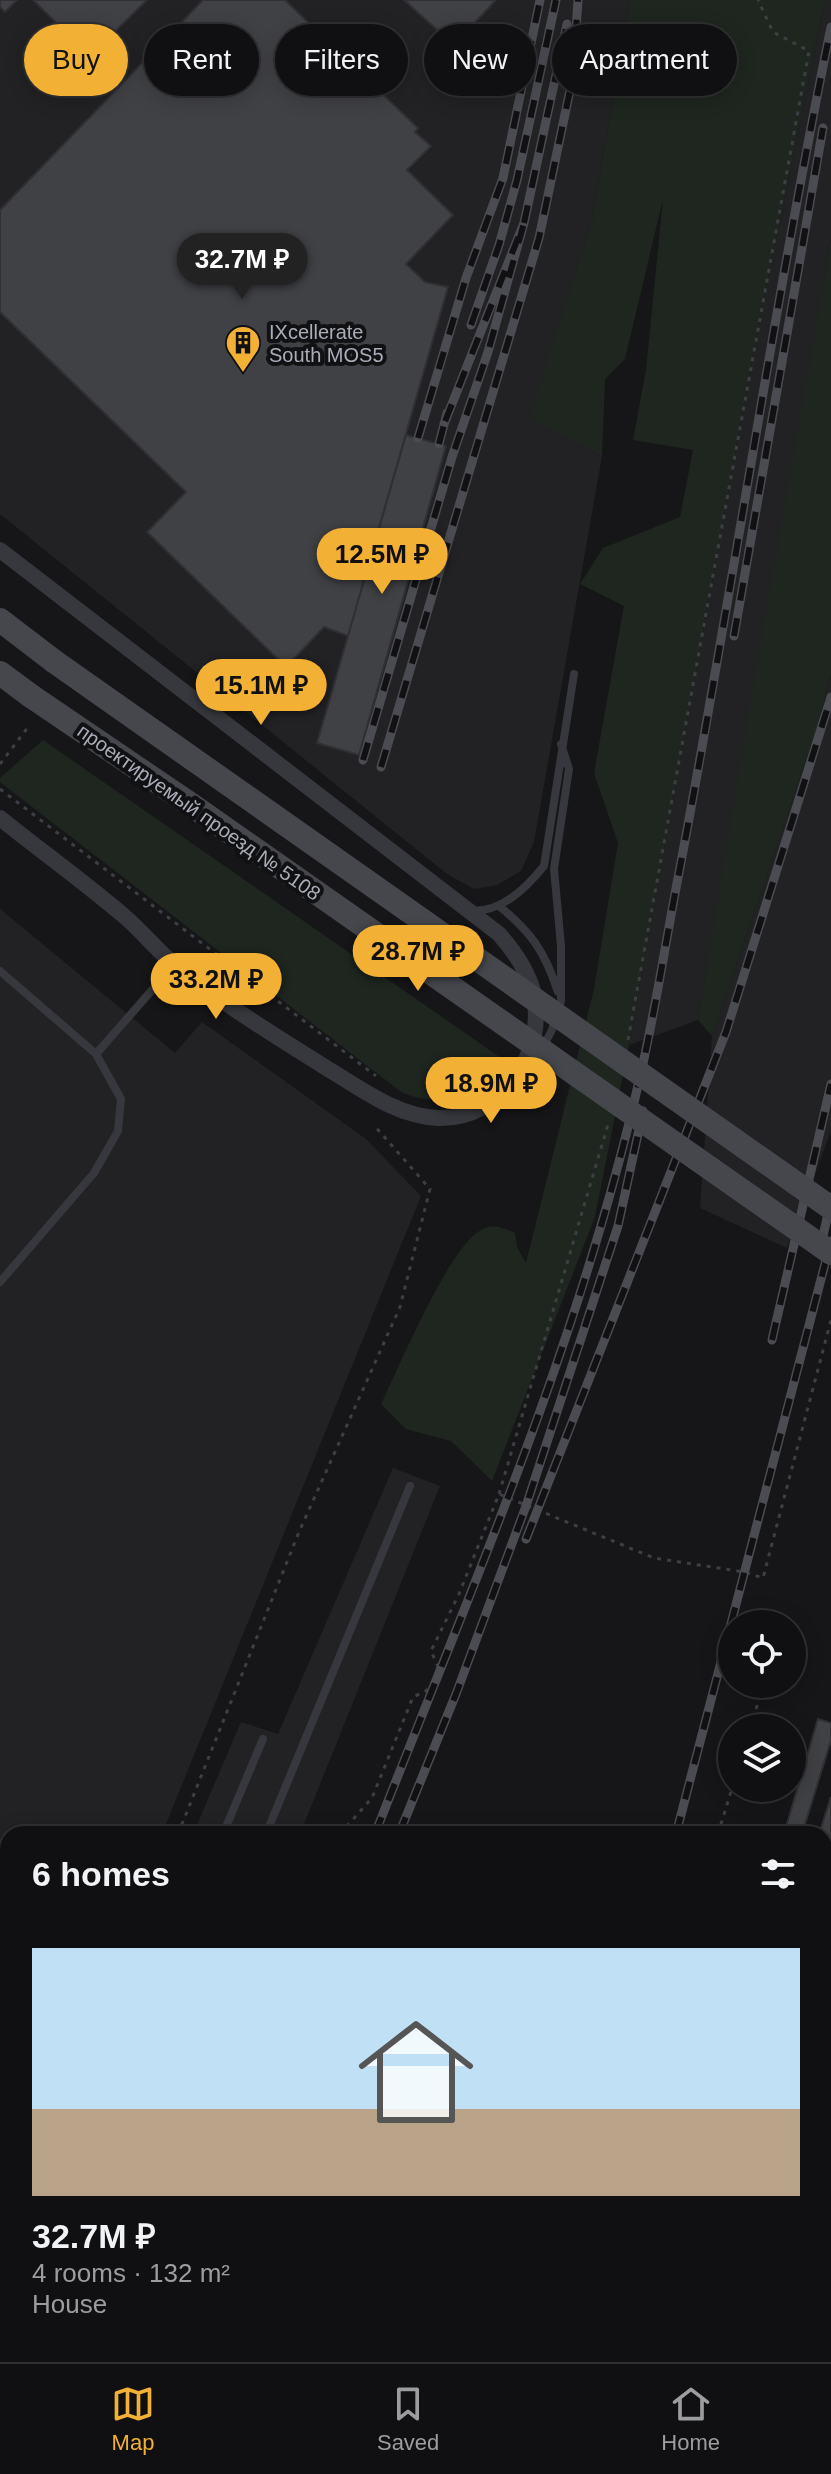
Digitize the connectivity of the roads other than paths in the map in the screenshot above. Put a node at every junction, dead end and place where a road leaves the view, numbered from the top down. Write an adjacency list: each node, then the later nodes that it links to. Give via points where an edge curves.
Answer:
1 (0, 550): 8 (street)
2 (0, 620): 14 (main road, проектируемый проезд № 5108, bridge)
3 (0, 673): 15 (main road, проектируемый проезд № 5108, bridge)
4 (574, 674): 5 (lane)
5 (561, 744): 7 (lane, via 544,866); 11 (lane, via 569,769 554,869)
6 (0, 818): 9 (street, via 126,918)
7 (499, 906): 8 (lane); 11 (lane, via 520,923 548,960)
8 (468, 911): 13 (street, via 499,934 528,975 535,1027)
9 (174, 965): 12 (lane); 13 (street, via 282,1041 406,1113 458,1117 492,1101)
10 (0, 971): 12 (lane)
11 (561, 1001): 13 (lane, via 546,1043)
12 (96, 1054): 16 (lane, via 121,1099 118,1131 94,1173)
13 (519, 1074)
14 (831, 1208)
15 (831, 1253)
16 (0, 1282)
17 (410, 1486): 20 (lane)
18 (263, 1739): 19 (lane)
19 (226, 1826)
20 (269, 1826)

